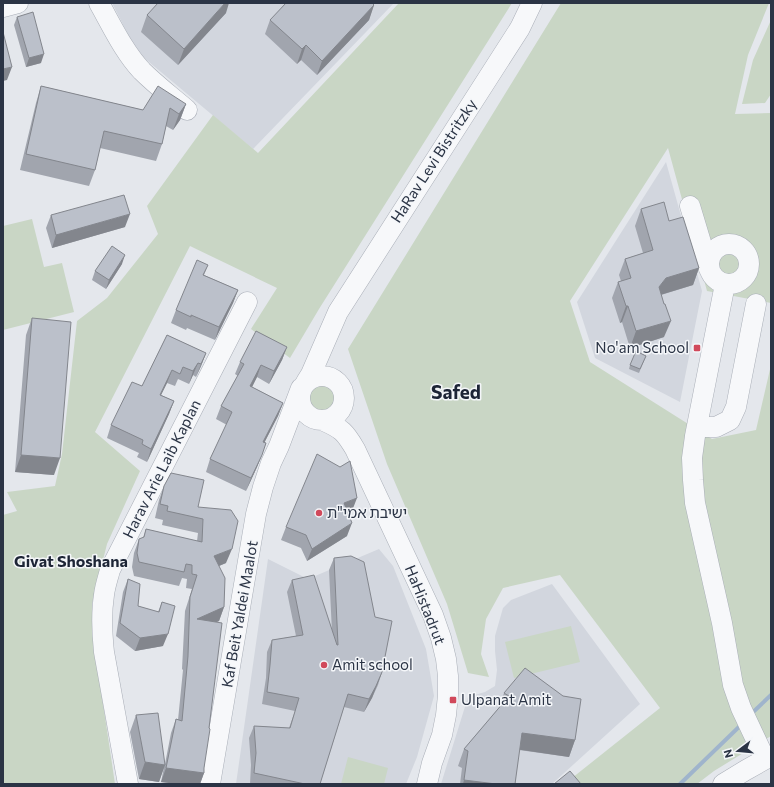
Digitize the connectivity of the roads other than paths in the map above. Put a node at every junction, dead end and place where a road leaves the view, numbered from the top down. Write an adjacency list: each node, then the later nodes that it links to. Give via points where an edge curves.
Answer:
1 (18, 3): 4 (street)
2 (99, 3): 5 (street, via 127,52 142,71)
3 (532, 3): 11 (street, HaRav Levi Bistritzky, via 520,28)
4 (3, 7)
5 (187, 110)
6 (690, 206): 7 (street)
7 (710, 272): 8 (street, via 714,278); 8 (street, via 710,258 718,247 725,244 738,246 749,260 747,273 744,278 732,285)
8 (725, 284): 15 (street)
9 (247, 302): 19 (street, Harav Arie Laib Kaplan, via 110,570 104,593 103,646)
10 (756, 304): 15 (street, via 736,407 730,420 716,427)
11 (335, 318): 12 (street, HaRav Levi Bistritzky); 13 (street, HaRav Levi Bistritzky, via 330,334 330,358)
12 (304, 385): 13 (street, via 314,377 329,376 338,383); 14 (street, via 299,395 300,406 304,413); 16 (street, Kaf Beit Yaldei Maalot)
13 (342, 394): 14 (street, Kaf Beit Yaldei Maalot, via 341,410 338,414 332,418); 17 (street, HaHistadrut, via 346,418)
14 (317, 419): 16 (street, Kaf Beit Yaldei Maalot, via 294,426); 17 (street, HaHistadrut, via 341,430)
15 (697, 427): 18 (street, via 692,458 695,503 733,684 741,708)
16 (279, 446): 20 (street, Kaf Beit Yaldei Maalot, via 271,463 256,514)
17 (358, 456): 21 (street, HaHistadrut, via 432,615 444,652 448,676 446,715)
18 (768, 758): 22 (street)
19 (128, 784)
20 (210, 784)
21 (427, 784)
22 (723, 784)

